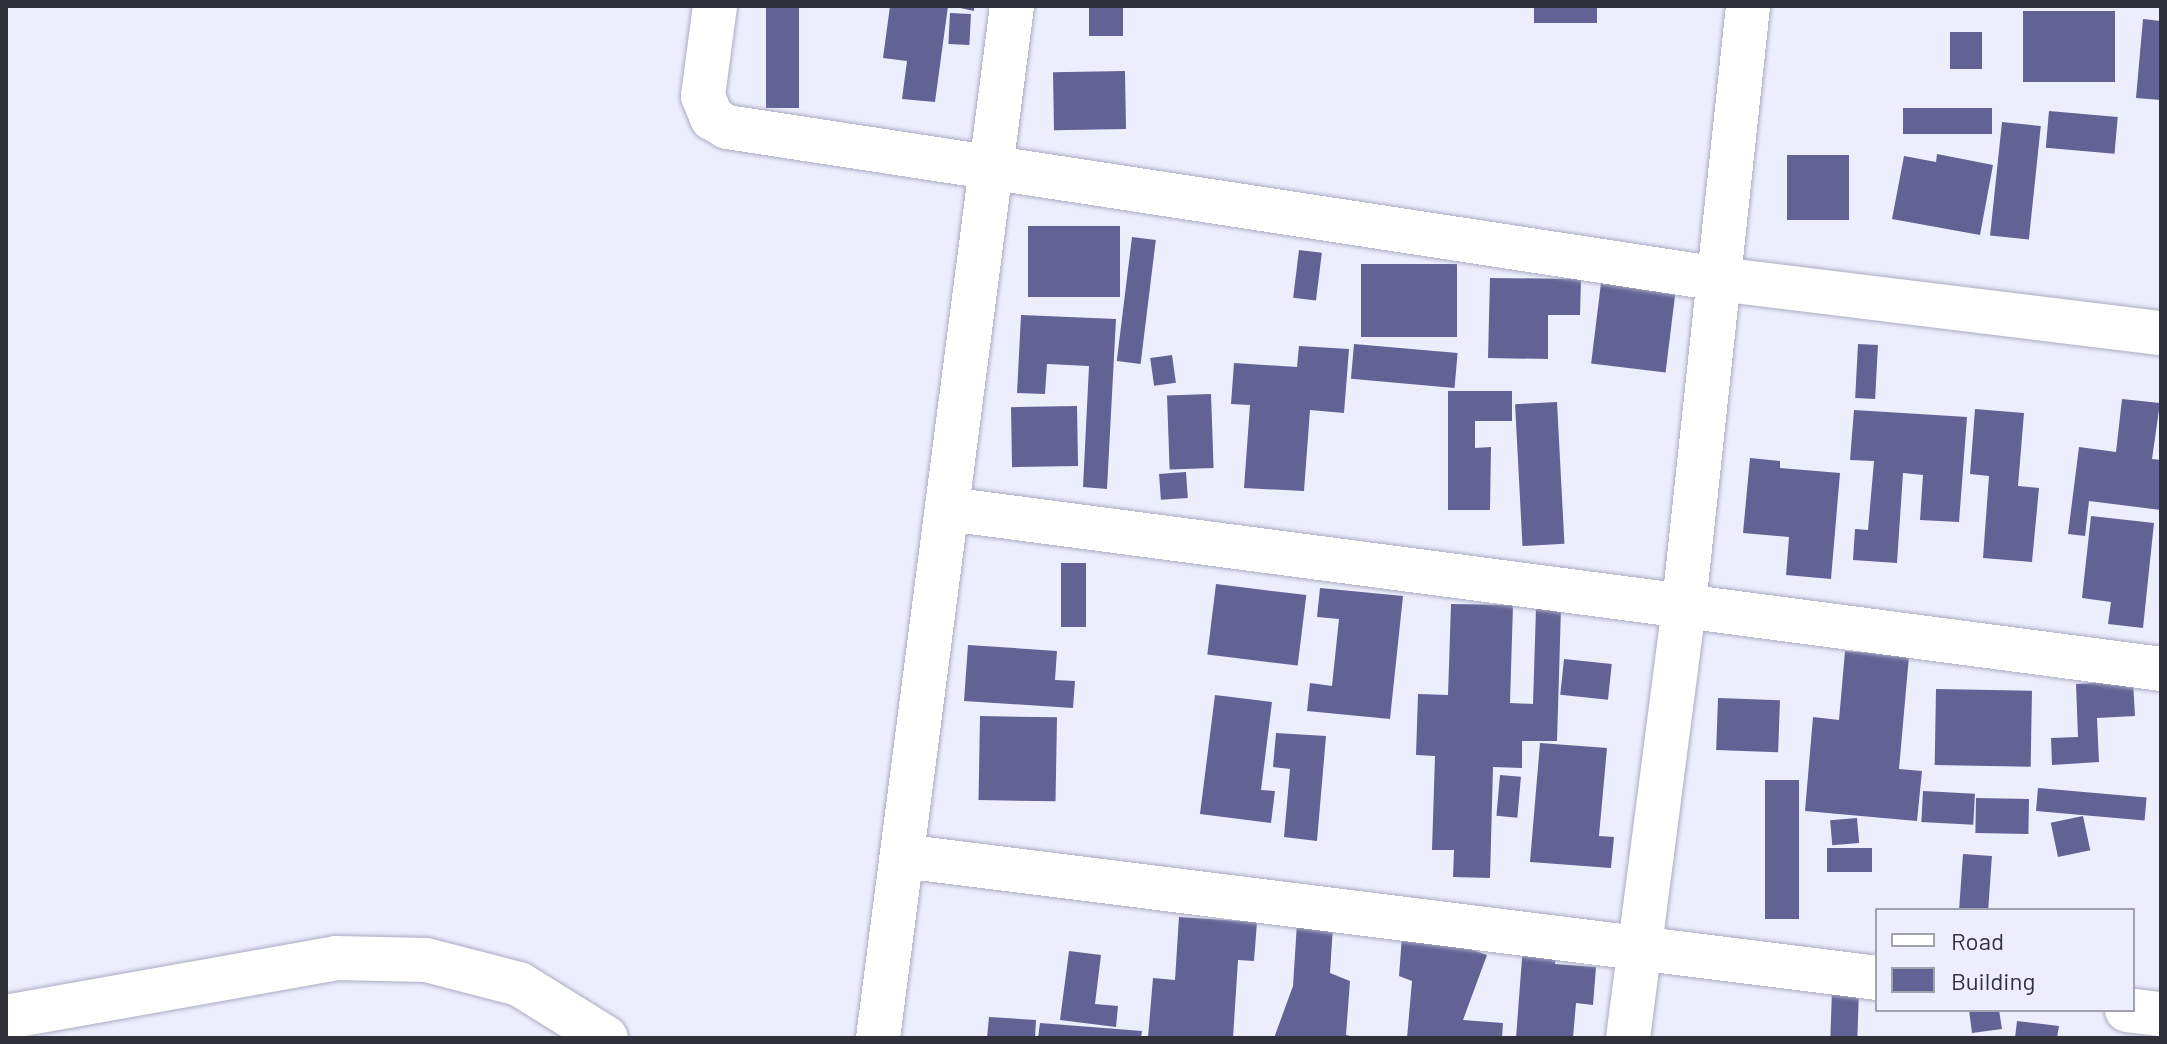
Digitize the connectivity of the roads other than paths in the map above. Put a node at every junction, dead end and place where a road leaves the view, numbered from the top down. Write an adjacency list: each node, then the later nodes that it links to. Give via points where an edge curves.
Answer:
1 (715, 6): 4 (street, via 703,96 712,118 727,127)
2 (1012, 6): 4 (street)
3 (1748, 6): 5 (street)
4 (991, 169): 5 (street); 7 (street)
5 (1719, 279): 6 (street); 8 (street)
6 (2161, 333)
7 (948, 509): 8 (street); 10 (street)
8 (1684, 604): 9 (street); 11 (street)
9 (2161, 669)
10 (902, 856): 11 (street); 17 (street)
11 (1641, 948): 12 (street); 18 (street)
12 (1875, 978)
13 (2135, 1011): 14 (street)
14 (2161, 1014)
15 (6, 1017): 16 (street, via 336,958 426,960 519,984)
16 (606, 1038)
17 (878, 1038)
18 (1628, 1038)

